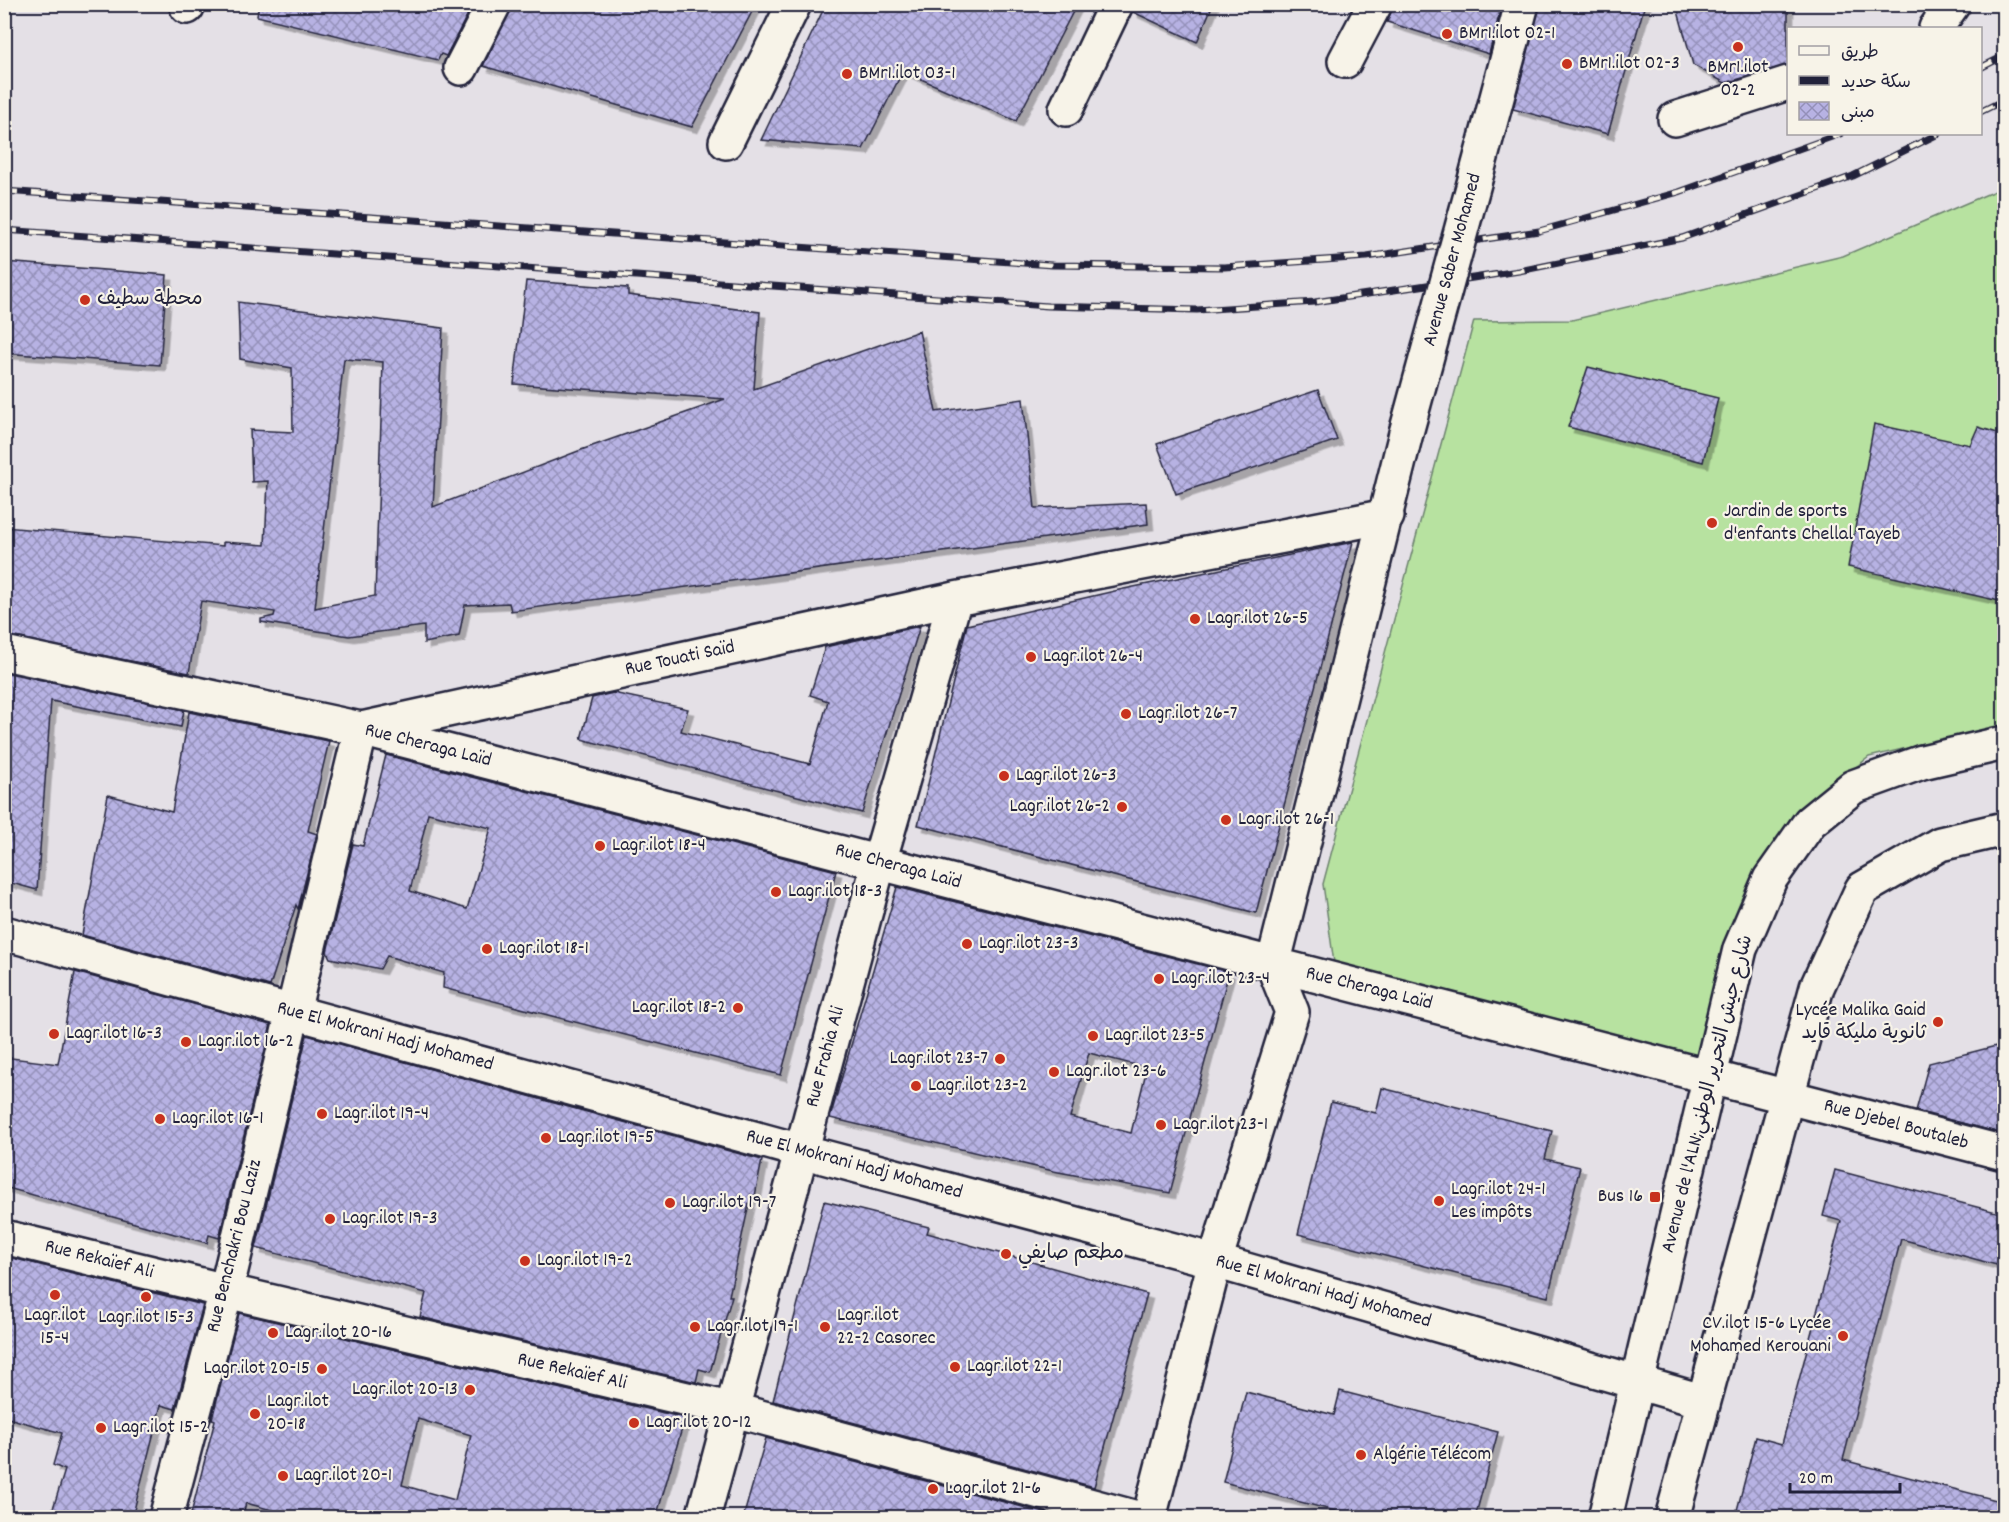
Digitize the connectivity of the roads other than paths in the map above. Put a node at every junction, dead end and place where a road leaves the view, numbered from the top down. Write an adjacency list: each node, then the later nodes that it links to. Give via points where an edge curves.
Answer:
1 (494, 4): 9 (street)
2 (794, 4): 13 (street)
3 (1116, 4): 11 (street)
4 (1375, 4): 8 (street)
5 (1522, 4): 14 (street, Avenue Saber Mohamed, bridge)
6 (1953, 4): 7 (street)
7 (1937, 27)
8 (1345, 61)
9 (461, 68)
10 (1787, 83): 12 (street)
11 (1066, 110)
12 (1675, 119)
13 (726, 142)
14 (1387, 516): 15 (street, Rue Touati Saïd); 22 (street, Avenue Saber Mohamed)
15 (955, 599): 17 (street, Rue Touati Saïd); 20 (street, Rue Frahia Ali)
16 (4, 653): 17 (street, Rue Cheraga Laïd)
17 (361, 729): 20 (street, Rue Cheraga Laïd); 23 (street, Rue Benchakri Bou Laziz)
18 (2004, 743): 24 (street, Avenue de l'ALN;شارع جيش التحرير الوطني, via 1922,762 1853,787 1810,822 1770,879 1740,949)
19 (2004, 829): 25 (street, via 1940,844 1862,889 1817,987)
20 (879, 862): 22 (street, Rue Cheraga Laïd); 26 (street, Rue Frahia Ali)
21 (4, 933): 23 (street, Rue El Mokrani Hadj Mohamed)
22 (1273, 965): 24 (street, Rue Cheraga Laïd); 29 (street, via 1292,1012)
23 (291, 1011): 26 (street, Rue El Mokrani Hadj Mohamed); 30 (street, Rue Benchakri Bou Laziz)
24 (1709, 1076): 25 (street, Rue Cheraga Laïd); 31 (street, Avenue de l'ALN;شارع جيش التحرير الوطني)
25 (1788, 1097): 27 (street, Rue Djebel Boutaleb); 32 (street)
26 (801, 1151): 29 (street, Rue El Mokrani Hadj Mohamed); 33 (street, Rue Frahia Ali)
27 (2004, 1153)
28 (4, 1237): 30 (street, Rue Rekaïef Ali)
29 (1215, 1261): 31 (street, Rue El Mokrani Hadj Mohamed); 37 (street)
30 (226, 1291): 33 (street, Rue Rekaïef Ali); 34 (street, Rue Benchakri Bou Laziz)
31 (1638, 1384): 32 (street, Rue El Mokrani Hadj Mohamed); 38 (street, Avenue de l'ALN;شارع جيش التحرير الوطني)
32 (1702, 1401): 39 (street)
33 (734, 1410): 35 (street, Rue Frahia Ali); 36 (street, Rue Rekaïef Ali)
34 (166, 1518)
35 (703, 1518)
36 (1137, 1518)
37 (1149, 1518)
38 (1605, 1518)
39 (1672, 1518)

